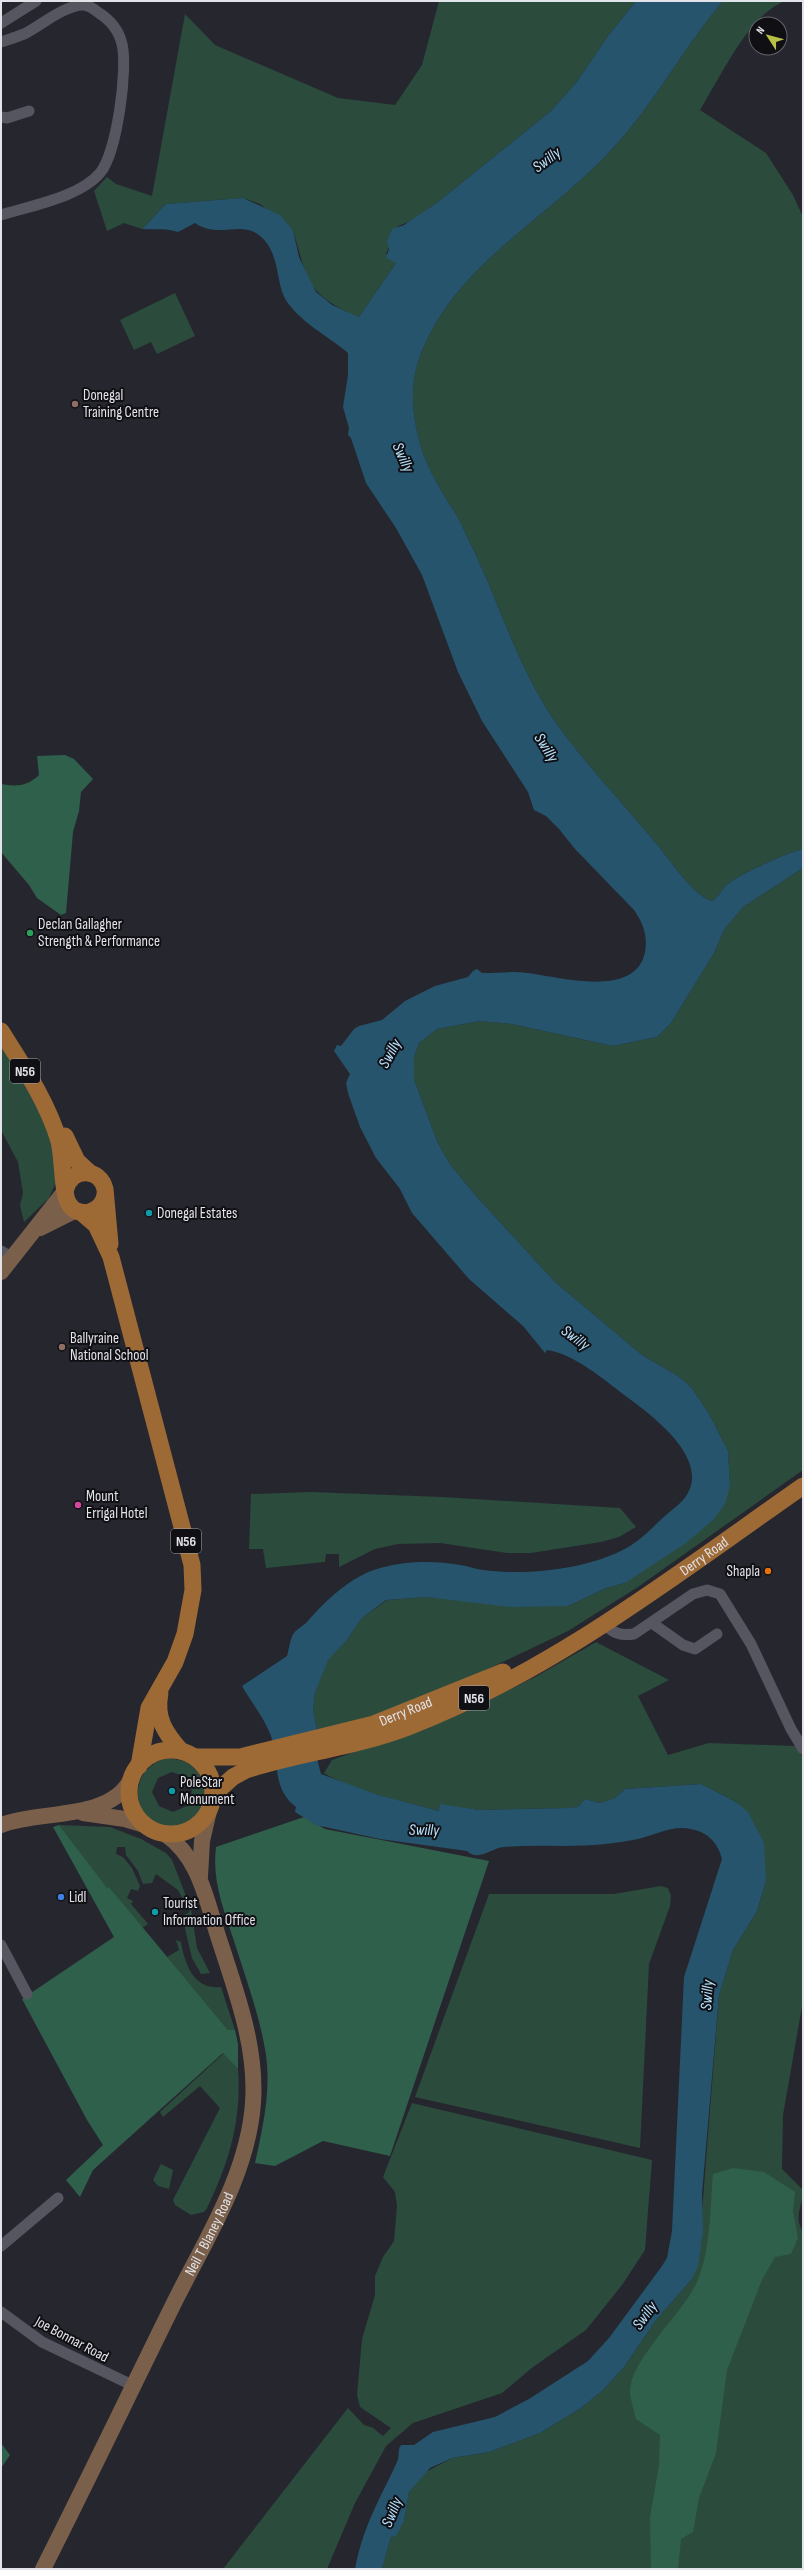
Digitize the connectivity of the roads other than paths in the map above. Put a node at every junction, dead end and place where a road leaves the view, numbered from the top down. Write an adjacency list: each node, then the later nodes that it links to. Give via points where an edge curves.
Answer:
1 (36, 1): 2 (street)
2 (1, 23)
3 (1, 42): 6 (street, via 23,34 64,11 84,5 91,7 113,25 122,44 124,69 112,151 100,173 89,183 63,195)
4 (29, 111): 5 (street, via 7,118)
5 (1, 117)
6 (1, 214)
7 (1, 1031): 8 (main road, N56)
8 (49, 1111): 9 (main road, N56, via 60,1126 77,1161); 10 (main road, N56, via 59,1140)
9 (90, 1173): 10 (main road, via 74,1176); 11 (main road, N56, via 102,1181)
10 (66, 1189): 12 (main road, N56, via 68,1202); 13 (main road)
11 (105, 1195): 12 (main road, via 102,1204 96,1209); 15 (main road, N56)
12 (79, 1211): 13 (main road, via 65,1214); 15 (main road, N56, via 96,1226)
13 (33, 1232): 14 (main road)
14 (6, 1254): 16 (main road)
15 (111, 1256): 21 (main road, N56, via 192,1565 193,1590 188,1624 175,1662)
16 (1, 1272)
17 (803, 1486): 18 (main road, Derry Road / N56)
18 (603, 1623): 19 (street, via 613,1632 624,1636 634,1634); 24 (main road, Derry Road / N56, via 450,1695 332,1742)
19 (652, 1623): 20 (street, via 683,1645 695,1649); 22 (street, via 693,1594 707,1590 720,1594 751,1644 791,1730)
20 (717, 1634)
21 (160, 1691): 23 (main road, N56, via 158,1707 161,1724); 25 (main road, N56, via 148,1714)
22 (803, 1749)
23 (188, 1754): 24 (main road, Derry Road / N56, via 228,1759); 25 (main road, N56, via 159,1752); 27 (main road, N56, via 210,1774)
24 (267, 1758): 27 (main road, Derry Road / N56, via 237,1774)
25 (139, 1766): 26 (main road, N56)
26 (130, 1781): 28 (main road, via 125,1789 111,1799); 30 (main road, via 130,1802 138,1819)
27 (211, 1803): 31 (main road, N56, via 200,1823 188,1831); 32 (main road, Neil T Blaney Road, via 202,1841)
28 (75, 1812): 29 (main road, via 22,1819); 30 (main road, via 124,1819)
29 (1, 1825)
30 (145, 1825): 31 (main road)
31 (165, 1834): 32 (main road, Neil T Blaney Road, via 182,1847)
32 (200, 1876): 38 (main road, Neil T Blaney Road, via 246,2024 252,2062 252,2117 248,2141 234,2179)
33 (1, 1945): 34 (street)
34 (27, 1994)
35 (58, 2198): 36 (street)
36 (1, 2246)
37 (1, 2312): 38 (street, Joe Bonnar Road, via 42,2342)
38 (134, 2386): 39 (main road, Neil T Blaney Road)
39 (43, 2569)

